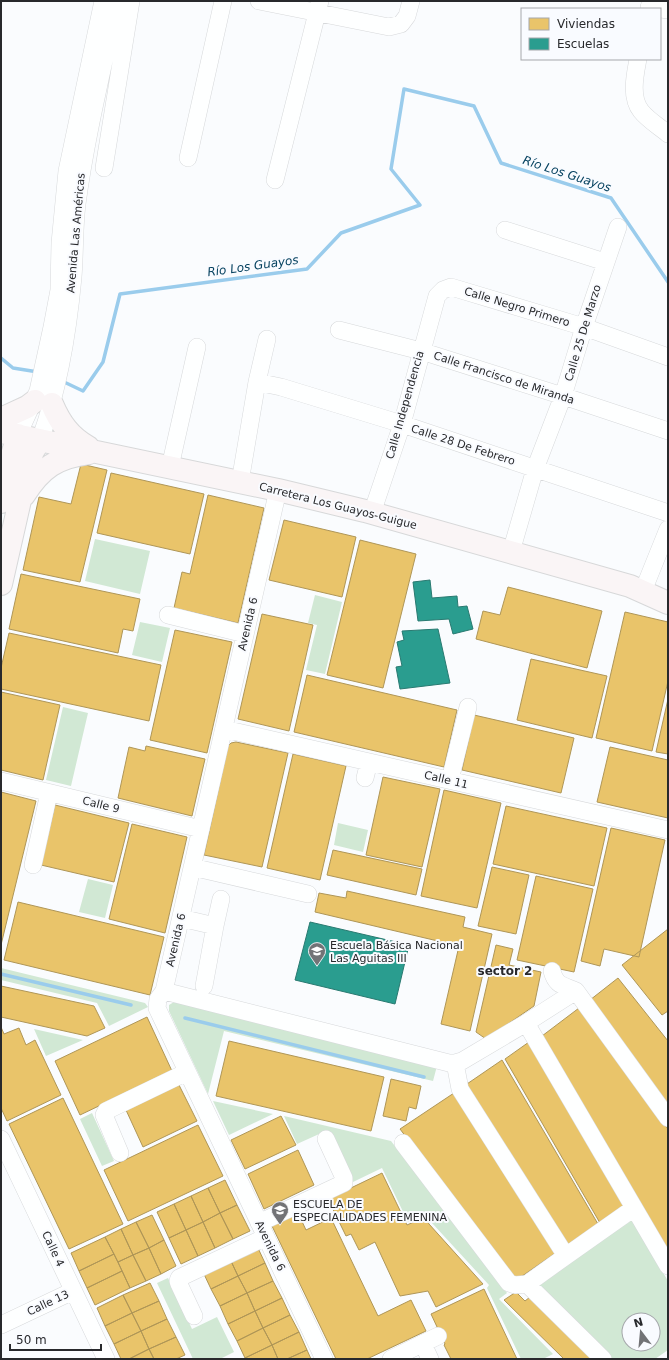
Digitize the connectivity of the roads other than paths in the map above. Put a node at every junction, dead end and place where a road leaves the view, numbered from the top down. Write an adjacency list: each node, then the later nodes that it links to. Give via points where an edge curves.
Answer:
1 (103, 1): 18 (street, Avenida Las Américas, via 66,171 60,243)
2 (117, 1): 18 (street, Avenida Las Américas, via 84,158 77,206 73,276)
3 (131, 1): 11 (street)
4 (223, 1): 10 (street)
5 (259, 1): 7 (street)
6 (411, 1): 7 (street, via 408,16 402,24 389,27)
7 (319, 7): 12 (street)
8 (638, 60): 9 (street, via 635,96 641,111)
9 (668, 134)
10 (188, 158)
11 (104, 168)
12 (275, 180)
13 (618, 227): 15 (street, Calle 25 De Marzo)
14 (505, 230): 15 (street)
15 (605, 262): 17 (street, Calle 25 De Marzo)
16 (437, 296): 17 (street, Calle Negro Primero, via 451,287); 22 (street, Calle Independencia)
17 (584, 327): 23 (street, Calle Negro Primero); 25 (street, Calle 25 De Marzo)
18 (59, 328): 26 (street, Avenida Las Américas)
19 (339, 330): 22 (street, Calle Francisco de Miranda)
20 (267, 339): 24 (street)
21 (197, 347): 34 (street)
22 (421, 351): 25 (street, Calle Francisco de Miranda); 28 (street, Calle Independencia)
23 (668, 357)
24 (257, 382): 28 (street, Calle 28 De Febrero); 36 (street)
25 (563, 396): 29 (street, Calle Francisco de Miranda); 35 (street, Calle 25 De Marzo)
26 (45, 397): 27 (main road); 30 (street, Avenida Las Américas); 31 (street, Avenida Las Américas); 32 (main road, via 66,430 75,439)
27 (1, 419)
28 (402, 424): 35 (street, Calle 28 De Febrero); 39 (street, Calle Independencia)
29 (668, 431)
30 (10, 433): 31 (main road, Carretera Los Guayos-Guigue); 38 (main road)
31 (40, 440): 32 (main road, Carretera Los Guayos-Guigue); 38 (main road)
32 (98, 452): 34 (main road, Carretera Los Guayos-Guigue); 38 (main road, via 67,457 53,463 31,484)
33 (1, 462): 38 (main road)
34 (170, 467): 36 (main road, Carretera Los Guayos-Guigue)
35 (535, 469): 40 (street, Calle 28 De Febrero); 42 (street, Calle 25 De Marzo)
36 (240, 482): 37 (main road, Carretera Los Guayos-Guigue)
37 (278, 490): 39 (main road, Carretera Los Guayos-Guigue); 47 (street, Avenida 6, via 258,597)
38 (8, 498): 43 (main road)
39 (372, 513): 42 (main road, Carretera Los Guayos-Guigue)
40 (668, 513)
41 (668, 529): 44 (street)
42 (511, 552): 44 (main road, Carretera Los Guayos-Guigue)
43 (1, 584)
44 (643, 592): 45 (main road, Carretera Los Guayos-Guigue)
45 (668, 603)
46 (168, 615): 47 (street)
47 (245, 634): 49 (street, Avenida 6)
48 (468, 707): 50 (street)
49 (224, 729): 50 (street, Calle 11, via 367,770); 53 (street, Avenida 6)
50 (450, 780): 54 (street, Calle 11, via 575,803)
51 (1, 781): 52 (street, Calle 9)
52 (49, 793): 53 (street, Calle 9, via 81,794); 55 (street)
53 (201, 829): 56 (street, Avenida 6)
54 (668, 830)
55 (33, 866)
56 (192, 867): 57 (street); 59 (street, Avenida 6)
57 (308, 894)
58 (221, 899): 60 (street)
59 (181, 918): 60 (street); 63 (street, Avenida 6)
60 (215, 926): 62 (street)
61 (552, 971): 64 (street, via 554,980)
62 (204, 986)
63 (164, 991): 66 (street); 67 (street, Avenida 6, via 158,999 156,1008)
64 (576, 991): 65 (street); 68 (street)
65 (526, 1023): 66 (street); 73 (street)
66 (455, 1063): 75 (street, via 460,1089)
67 (187, 1072): 72 (street, via 106,1111 104,1115); 74 (street, Avenida 6)
68 (668, 1118)
69 (1, 1139): 78 (street, Calle 4)
70 (326, 1139): 74 (street, via 344,1183)
71 (404, 1143): 77 (street, via 509,1283)
72 (120, 1153)
73 (634, 1208): 75 (street); 76 (street)
74 (263, 1230): 79 (street, via 179,1278 179,1284); 84 (street, Avenida 6)
75 (566, 1256): 77 (street)
76 (668, 1266)
77 (527, 1284): 87 (street)
78 (73, 1291): 80 (street, Calle 13); 83 (street, Calle 4)
79 (194, 1316)
80 (1, 1325)
81 (438, 1336): 82 (street)
82 (423, 1344): 85 (street); 86 (street)
83 (106, 1359)
84 (324, 1359)
85 (391, 1359)
86 (430, 1359)
87 (603, 1359)

